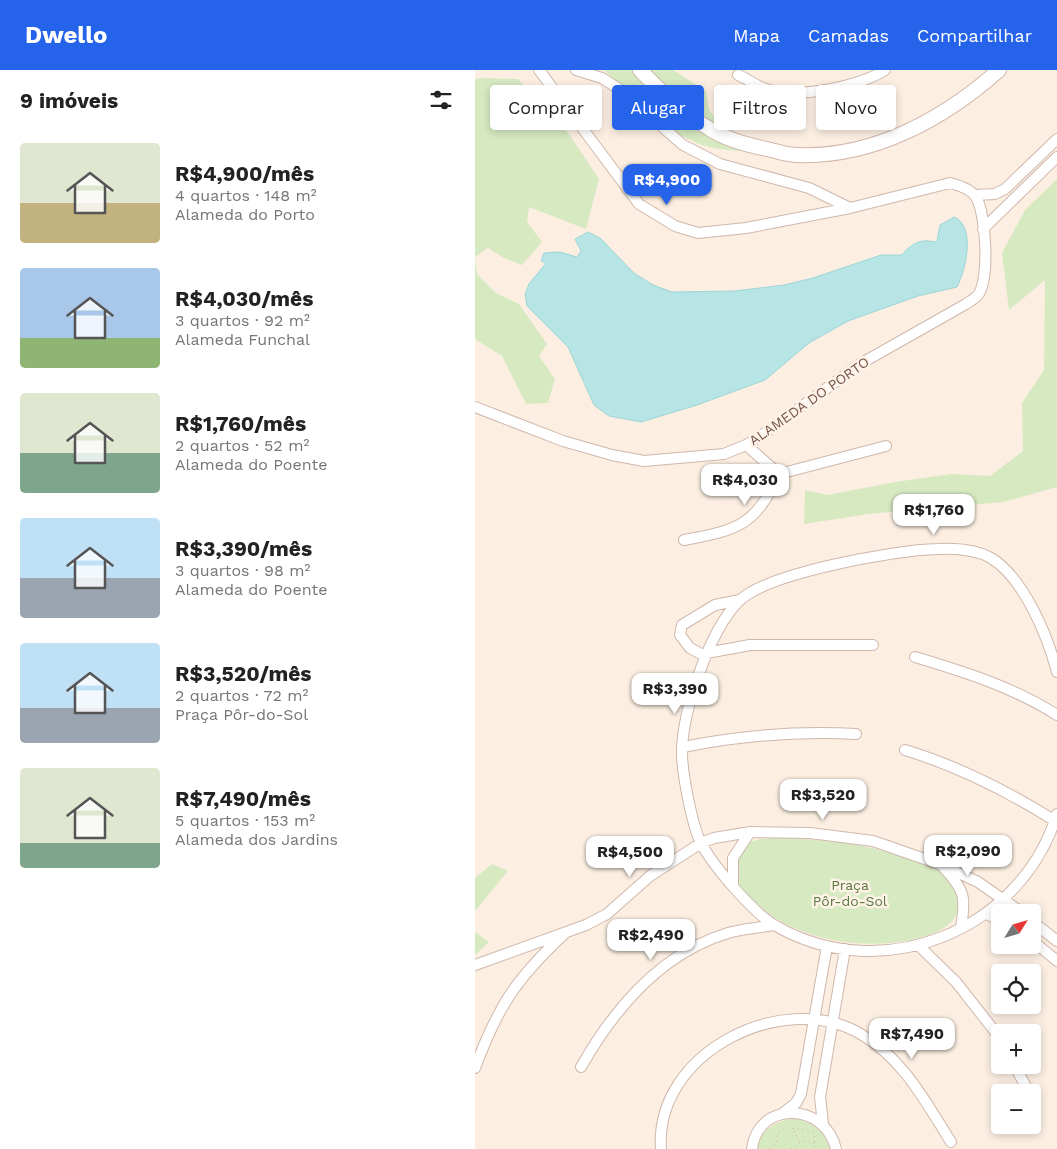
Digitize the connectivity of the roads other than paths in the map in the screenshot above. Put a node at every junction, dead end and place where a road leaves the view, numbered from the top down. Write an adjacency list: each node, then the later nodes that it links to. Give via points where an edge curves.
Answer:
1 (539, 70): 10 (street, via 639,204 675,226 698,233 737,229)
2 (576, 70): 10 (street, via 602,78 619,89 683,145 713,160 809,188)
3 (640, 70): 5 (street, via 672,102 710,129 740,144 795,155 865,148 898,136 947,111)
4 (885, 70): 6 (street, via 827,90 769,90)
5 (999, 70)
6 (738, 75)
7 (1057, 139): 9 (street, via 1005,189 995,194)
8 (1057, 157): 11 (street)
9 (975, 195): 10 (street, via 960,185 949,183); 11 (street, ALAMEDA DO PORTO, via 981,208)
10 (850, 208)
11 (983, 229): 13 (street, ALAMEDA DO PORTO, via 987,265 978,295 860,364)
12 (477, 412): 13 (street, ALAMEDA DO PORTO, via 563,441 644,460 724,454)
13 (746, 445): 15 (street)
14 (886, 446): 15 (street)
15 (779, 474): 16 (street, via 762,506 747,520 731,530)
16 (684, 540)
17 (740, 600): 19 (street); 19 (street, via 715,605 681,627 680,635 689,648); 21 (street, via 808,571 886,554 938,548 977,552 992,559 1008,573 1025,596)
18 (873, 645): 19 (street, via 766,644)
19 (707, 654): 24 (street, via 693,692)
20 (915, 657): 22 (street, via 978,676 1039,703)
21 (1057, 672)
22 (1057, 715)
23 (856, 734): 24 (street, via 794,732 721,739)
24 (683, 747): 28 (street, via 687,790)
25 (905, 750): 26 (street, via 978,778)
26 (1056, 819): 33 (street, via 1044,846)
27 (750, 832): 28 (street); 29 (street, via 810,833 865,840); 30 (street, via 733,858)
28 (701, 843): 30 (street); 40 (street, via 650,876 607,914)
29 (941, 865): 31 (street); 32 (street, via 961,888)
30 (733, 886): 37 (street)
31 (985, 886): 32 (street, via 974,888); 33 (street)
32 (964, 897): 38 (street)
33 (1004, 899): 34 (street); 35 (street)
34 (1011, 904)
35 (987, 914): 36 (street); 38 (street)
36 (991, 916)
37 (773, 925): 42 (street); 51 (street, via 727,934 674,959 617,1012)
38 (961, 928): 43 (street)
39 (1041, 928): 41 (street)
40 (567, 932): 47 (street); 52 (street, via 523,975 500,1007)
41 (1057, 941)
42 (827, 946): 45 (street); 48 (street)
43 (919, 946): 45 (street); 50 (street, via 956,982)
44 (1041, 948): 46 (street)
45 (845, 949): 49 (street)
46 (1057, 961)
47 (475, 965)
48 (813, 1019): 49 (street); 53 (street, via 801,1094 796,1103); 56 (street, via 760,1025 702,1055 681,1080 666,1111)
49 (833, 1023): 54 (street, via 820,1096); 55 (street, via 858,1032 898,1062)
50 (991, 1027)
51 (581, 1067)
52 (475, 1068)
53 (782, 1114): 54 (street, via 807,1114); 57 (street, via 763,1125)
54 (823, 1124): 58 (street)
55 (951, 1142)
56 (661, 1149)
57 (752, 1149)
58 (836, 1149)

